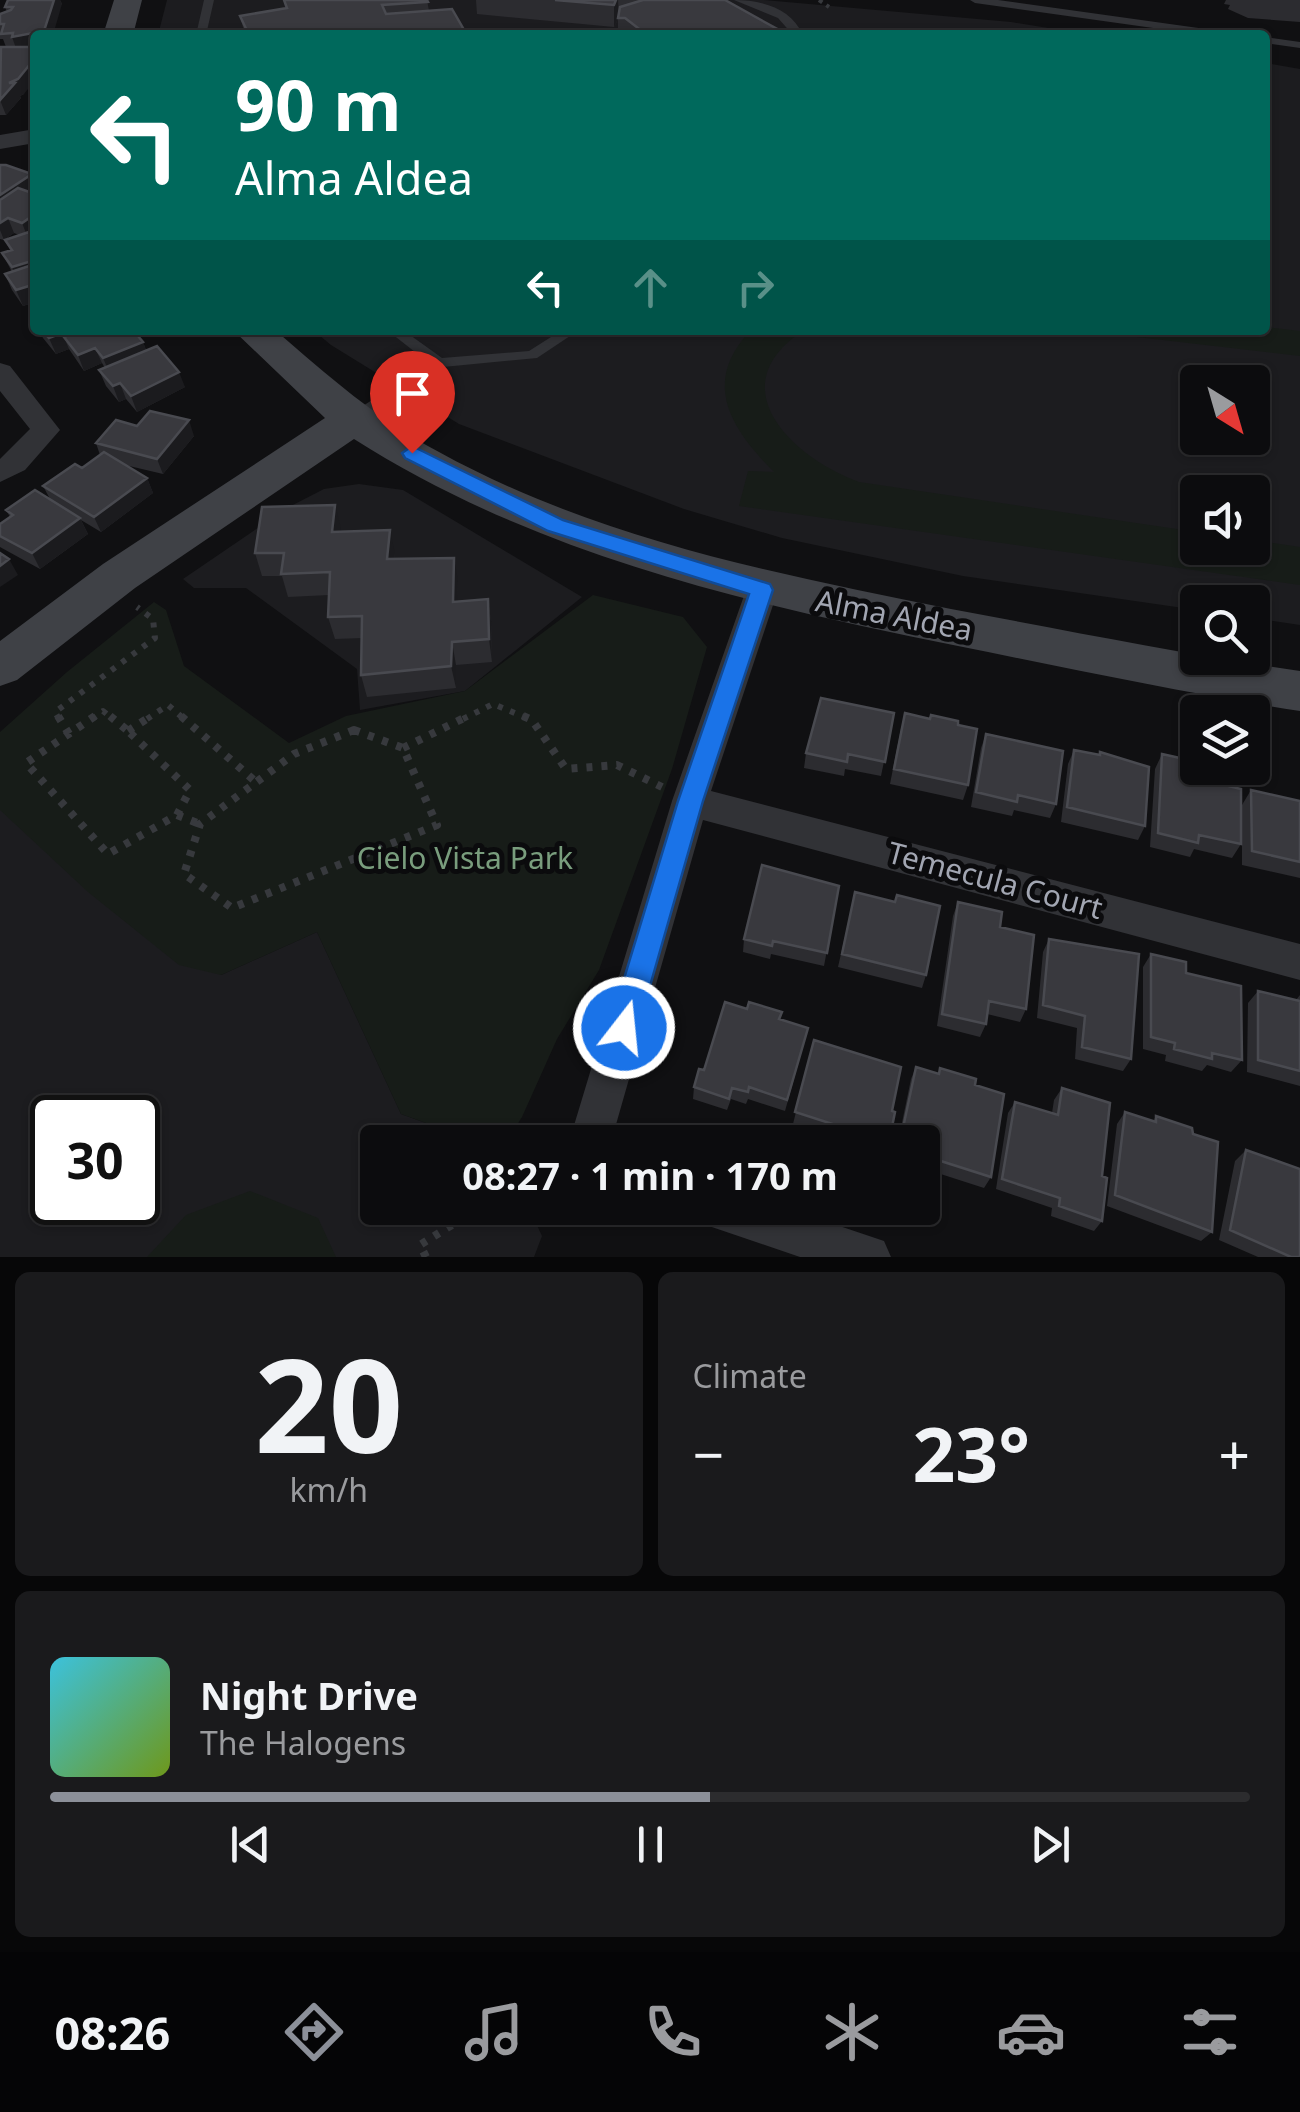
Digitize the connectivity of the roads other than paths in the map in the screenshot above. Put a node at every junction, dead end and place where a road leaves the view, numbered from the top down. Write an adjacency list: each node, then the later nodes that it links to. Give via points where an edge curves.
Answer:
1 (128, 0): 5 (main road)
2 (210, 0): 6 (lane)
3 (739, 0): 7 (lane, via 769,8)
4 (976, 0): 8 (lane)
5 (119, 30)
6 (203, 30)
7 (795, 30)
8 (1191, 30)
9 (1270, 41): 10 (lane)
10 (1300, 45)
11 (30, 137): 12 (street)
12 (0, 142)
13 (258, 335): 18 (main road, Alma Aldea)
14 (401, 335): 16 (lane)
15 (564, 335): 16 (lane, via 532,356)
16 (439, 364): 18 (lane)
17 (0, 372): 19 (street, via 46,430)
18 (354, 420): 20 (main road, Alma Aldea, via 556,526); 21 (main road, via 108,584)
19 (0, 472)
20 (762, 590): 22 (main road, Alma Aldea, via 1186,674); 23 (street)
21 (0, 667)
22 (1300, 690)
23 (690, 801): 24 (street, Temecula Court); 25 (street)
24 (1300, 962)
25 (595, 1125)
26 (771, 1225): 27 (street)
27 (868, 1257)

